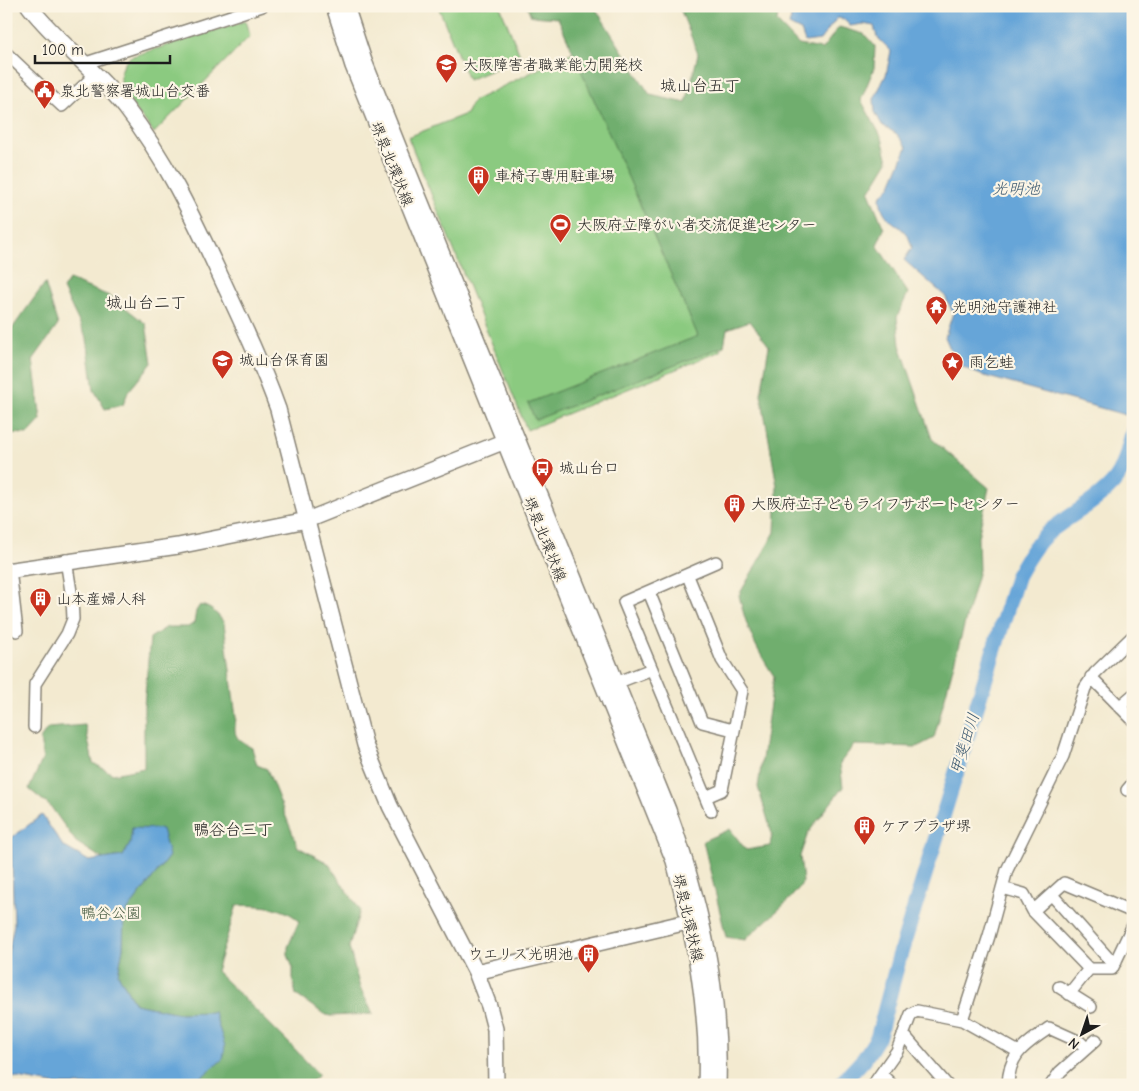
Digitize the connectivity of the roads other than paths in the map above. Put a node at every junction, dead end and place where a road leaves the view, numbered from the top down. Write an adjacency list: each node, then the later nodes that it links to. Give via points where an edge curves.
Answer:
1 (29, 6): 6 (main road)
2 (262, 6): 6 (street)
3 (334, 6): 8 (main road, 堺泉北環状線, via 353,66)
4 (346, 6): 8 (main road, 堺泉北環状線, via 364,61)
5 (6, 53): 7 (street, via 62,106)
6 (86, 63): 7 (main road)
7 (96, 74): 9 (main road, via 126,107 184,198 261,364 278,409)
8 (511, 439): 9 (main road); 19 (main road, 堺泉北環状線); 31 (main road, 堺泉北環状線)
9 (307, 520): 10 (main road, via 178,546); 36 (main road, via 365,744 390,806)
10 (66, 560): 12 (main road); 23 (street, via 73,619 35,684)
11 (716, 562): 13 (street)
12 (8, 570): 15 (street)
13 (688, 576): 14 (street); 24 (street, via 722,660 742,691)
14 (649, 592): 17 (street, via 624,602); 24 (street, via 702,722)
15 (17, 631)
16 (1133, 636): 18 (street)
17 (652, 669): 19 (street); 25 (street)
18 (1091, 677): 21 (street); 27 (street, via 1063,756 1018,846)
19 (616, 683): 31 (main road, 堺泉北環状線, via 689,868)
20 (1133, 694): 21 (street)
21 (1119, 707): 22 (street)
22 (1133, 720)
23 (34, 727)
24 (734, 730): 25 (street, via 722,790)
25 (706, 797): 26 (street)
26 (711, 811)
27 (1002, 888): 29 (street, via 1024,894); 38 (street)
28 (1052, 895): 29 (street); 30 (street, via 1064,883); 34 (street, via 1108,958)
29 (1033, 911): 35 (street)
30 (1133, 912)
31 (696, 920): 36 (main road); 45 (main road, 堺泉北環状線, via 708,1051); 46 (main road, 堺泉北環状線, via 716,1000)
32 (1133, 925): 33 (street)
33 (1128, 948): 34 (street)
34 (1116, 962): 35 (street, via 1112,969)
35 (1090, 969): 37 (street, via 1064,991)
36 (476, 972): 44 (main road, via 495,1030)
37 (1091, 1007)
38 (962, 1020): 39 (street, via 917,1010 911,1014); 42 (street)
39 (904, 1035): 43 (street); 49 (street)
40 (1096, 1040): 41 (street)
41 (1086, 1048): 42 (street, via 1049,1028); 51 (street)
42 (1017, 1051): 50 (street)
43 (882, 1074): 47 (street); 48 (street)
44 (496, 1085)
45 (706, 1085)
46 (718, 1085)
47 (872, 1085)
48 (892, 1085)
49 (947, 1085)
50 (1008, 1085)
51 (1051, 1085)

